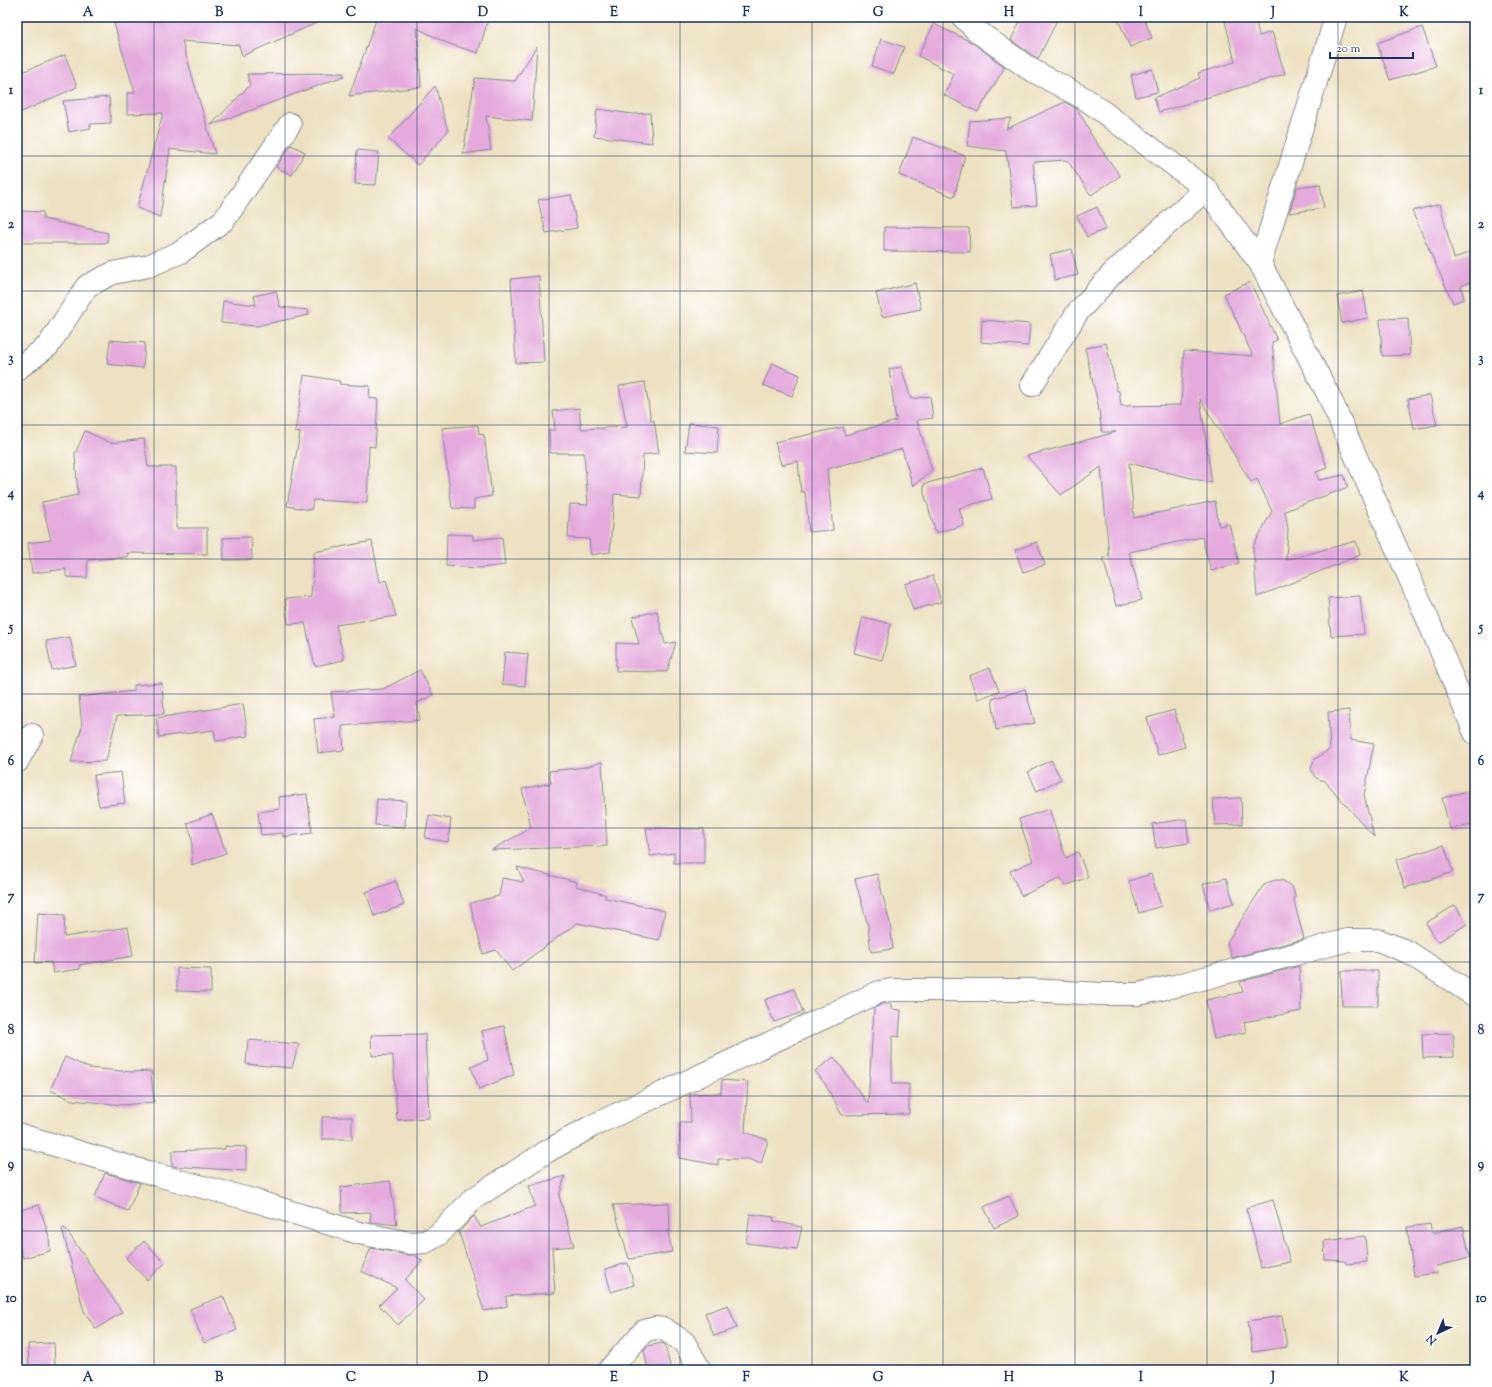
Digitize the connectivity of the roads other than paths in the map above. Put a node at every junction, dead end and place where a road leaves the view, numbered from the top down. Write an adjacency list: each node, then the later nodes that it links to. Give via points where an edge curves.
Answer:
1 (963, 17): 4 (street, via 977,31 1028,68 1087,100)
2 (1336, 17): 5 (street)
3 (290, 124): 6 (street, via 224,220 181,252 148,266 113,273 87,286 48,346)
4 (1206, 189): 5 (street); 7 (street, via 1112,274 1077,313)
5 (1260, 263): 8 (street, via 1329,396)
6 (17, 369)
7 (1032, 385)
8 (1475, 733)
9 (32, 735): 10 (street)
10 (17, 762)
11 (1475, 996): 12 (street, via 1408,952 1378,940 1348,940 1138,994 1030,990 879,992 592,1126 546,1152 473,1200 438,1235 425,1242 410,1243 359,1233 249,1199)
12 (17, 1134)
13 (609, 1370): 14 (street, via 644,1331 654,1328 664,1330 684,1342)
14 (700, 1370)

